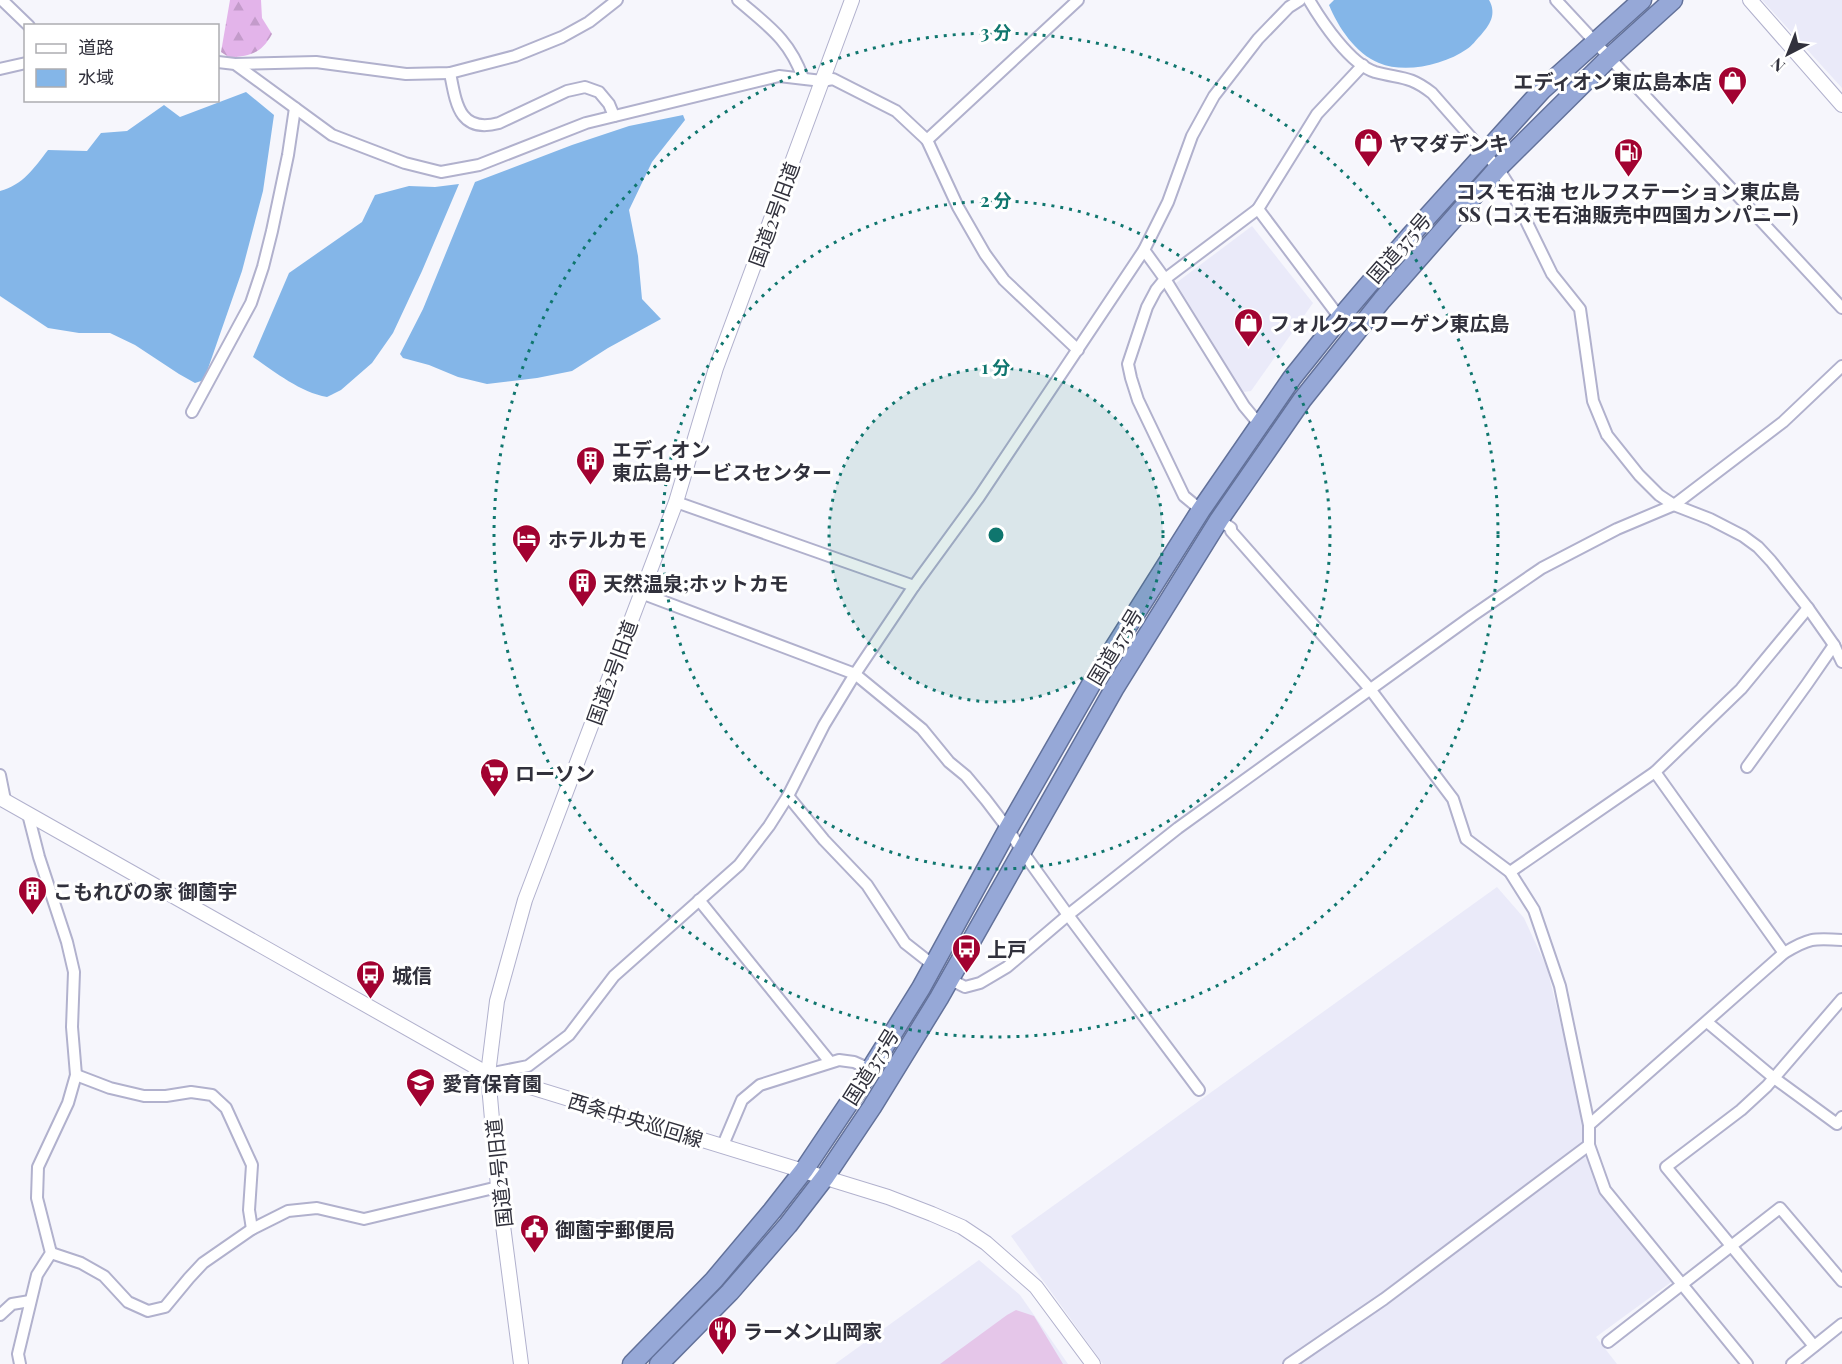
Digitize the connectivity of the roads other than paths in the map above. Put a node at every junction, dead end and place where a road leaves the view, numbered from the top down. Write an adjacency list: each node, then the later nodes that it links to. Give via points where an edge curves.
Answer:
1 (2, 0): 13 (street)
2 (617, 0): 21 (street, via 562,37 515,56)
3 (738, 0): 22 (street, via 786,43)
4 (852, 0): 23 (street, 国道2号旧道)
5 (1078, 0): 27 (street)
6 (1300, 0): 12 (street)
7 (1310, 0): 19 (street, via 1329,30)
8 (1556, 0): 14 (street)
9 (1642, 0): 14 (highway, 国道375号)
10 (1673, 0): 15 (highway, 国道375号)
11 (1750, 0): 24 (street)
12 (1286, 4): 31 (street, via 1214,96 1192,136 1168,202)
13 (27, 24)
14 (1595, 42): 15 (street); 28 (highway, 国道375号, via 1542,90)
15 (1609, 58): 29 (highway, 国道375号); 33 (street)
16 (219, 62): 18 (street)
17 (24, 63): 20 (street)
18 (235, 64): 21 (street, via 316,62 406,74); 25 (street)
19 (1363, 66): 28 (street, via 1419,83); 30 (street, via 1317,114)
20 (0, 69)
21 (450, 73): 26 (street, via 459,110 474,124 486,127 499,123 567,91 585,87 599,92)
22 (803, 78): 23 (street); 26 (street, via 779,76)
23 (822, 81): 27 (street, via 833,79 896,111); 39 (street, 国道2号旧道, via 716,368)
24 (1842, 105)
25 (295, 108): 26 (street, via 332,135 405,163 441,172 478,165); 37 (street, via 272,231 251,303)
26 (614, 116)
27 (927, 140): 35 (street, via 985,254 1004,280)
28 (1484, 153): 29 (street); 34 (highway, 国道375号)
29 (1498, 168): 40 (street, via 1552,274 1580,309 1593,401 1607,435 1659,495); 42 (highway, 国道375号, via 1374,309 1302,400)
30 (1258, 209): 32 (street); 34 (street)
31 (1144, 250): 32 (street); 35 (street)
32 (1165, 279): 38 (street); 41 (street, via 1147,307 1128,364 1138,400 1184,496)
33 (1842, 308)
34 (1340, 318): 38 (highway, 国道375号)
35 (1078, 350): 43 (street)
36 (1842, 366): 40 (street, via 1783,422)
37 (192, 412)
38 (1259, 424): 41 (highway, 国道375号)
39 (676, 502): 43 (street); 44 (street, 国道2号旧道)
40 (1674, 505): 45 (street, via 1719,523 1758,547); 49 (street, via 1542,568)
41 (1201, 510): 56 (highway, 国道375号, via 1094,681)
42 (1219, 520): 49 (street, via 1231,528); 57 (highway, 国道375号, via 1114,689)
43 (914, 586): 48 (street)
44 (641, 593): 48 (street); 69 (street, 国道2号旧道, via 525,900 497,1001)
45 (1808, 608): 46 (street); 51 (street, via 1740,689)
46 (1834, 645): 47 (street); 50 (street)
47 (1842, 662)
48 (855, 674): 53 (street); 56 (street, via 922,729)
49 (1370, 689): 58 (street, via 1453,799 1466,838); 60 (street, via 1178,828)
50 (1747, 767)
51 (1655, 772): 58 (street); 62 (street)
52 (0, 775): 54 (street)
53 (788, 796): 59 (street, via 739,865); 63 (street, via 867,885 905,943)
54 (2, 799): 55 (street, 西条中央巡回線)
55 (28, 814): 69 (street, 西条中央巡回線); 70 (street, via 74,972 72,1027)
56 (1008, 829): 57 (street); 63 (highway, 国道375号)
57 (1022, 851): 60 (street); 64 (highway, 国道375号)
58 (1510, 873): 74 (street, via 1534,910 1560,986)
59 (699, 900): 67 (street); 69 (street, via 614,976 569,1035 528,1066)
60 (1068, 915): 64 (street, via 1007,967 980,983 965,987); 72 (street)
61 (1842, 940): 62 (street, via 1818,938)
62 (1784, 953): 66 (street)
63 (933, 965): 68 (highway, 国道375号)
64 (950, 979): 78 (highway, 国道375号)
65 (1842, 999): 71 (street)
66 (1707, 1022): 71 (street); 74 (street)
67 (830, 1062): 68 (street, via 854,1062); 75 (street, via 752,1091 742,1100)
68 (870, 1069): 77 (highway, 国道375号)
69 (488, 1074): 75 (street, 西条中央巡回線); 79 (street, 国道2号旧道)
70 (76, 1075): 80 (street, via 144,1096 191,1092 212,1095 226,1108 252,1165); 82 (street, via 68,1103 38,1167 37,1198)
71 (1774, 1078): 73 (street, via 1837,1124); 81 (street, via 1742,1110 1666,1167)
72 (1199, 1090)
73 (1842, 1117)
74 (1589, 1125): 76 (street)
75 (723, 1145): 77 (street, 西条中央巡回線)
76 (1589, 1145): 84 (street, via 1605,1190); 95 (street, via 1384,1299)
77 (804, 1170): 78 (street, 西条中央巡回線); 92 (highway, 国道375号, via 714,1280)
78 (825, 1177): 93 (highway, 国道375号, via 737,1284); 94 (street, 西条中央巡回線, via 932,1214 986,1243 1036,1287)
79 (498, 1187): 80 (street, via 364,1219 317,1208 288,1211); 91 (street, 国道2号旧道)
80 (252, 1229): 82 (street, via 203,1263 165,1307 147,1311 128,1302 104,1276)
81 (1731, 1246): 83 (street, via 1780,1208); 84 (street); 89 (street)
82 (51, 1253): 85 (street, via 37,1275)
83 (1842, 1281)
84 (1683, 1284): 88 (street); 96 (street)
85 (30, 1301): 86 (street, via 12,1304); 90 (street, via 18,1354)
86 (0, 1315)
87 (1842, 1324): 89 (street)
88 (1608, 1342)
89 (1814, 1346): 97 (street)
90 (20, 1364)
91 (521, 1364)
92 (632, 1364)
93 (659, 1364)
94 (1092, 1364)
95 (1289, 1364)
96 (1748, 1364)
97 (1792, 1364)

